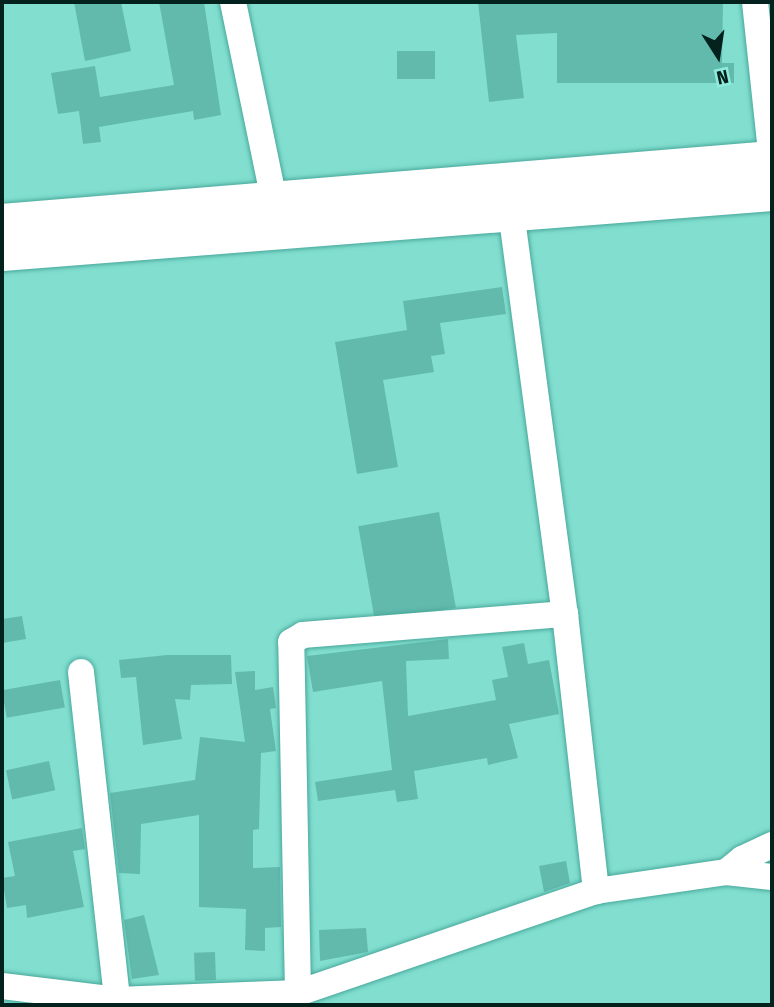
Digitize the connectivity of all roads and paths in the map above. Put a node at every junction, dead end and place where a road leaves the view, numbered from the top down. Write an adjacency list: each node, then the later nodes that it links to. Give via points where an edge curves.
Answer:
1 (233, 2): 5 (street)
2 (755, 2): 3 (street)
3 (772, 160): 5 (main road)
4 (772, 192): 6 (main road)
5 (274, 200): 7 (main road); 8 (street)
6 (511, 211): 8 (main road); 10 (street)
7 (2, 223)
8 (246, 233): 9 (main road)
9 (2, 252)
10 (565, 614): 15 (street); 17 (street, via 303,635 291,642)
11 (81, 672): 18 (street)
12 (772, 845): 13 (street)
13 (726, 872): 14 (street); 15 (street)
14 (772, 877)
15 (596, 891): 17 (street)
16 (2, 986): 18 (street)
17 (298, 993): 18 (street)
18 (117, 1000)

